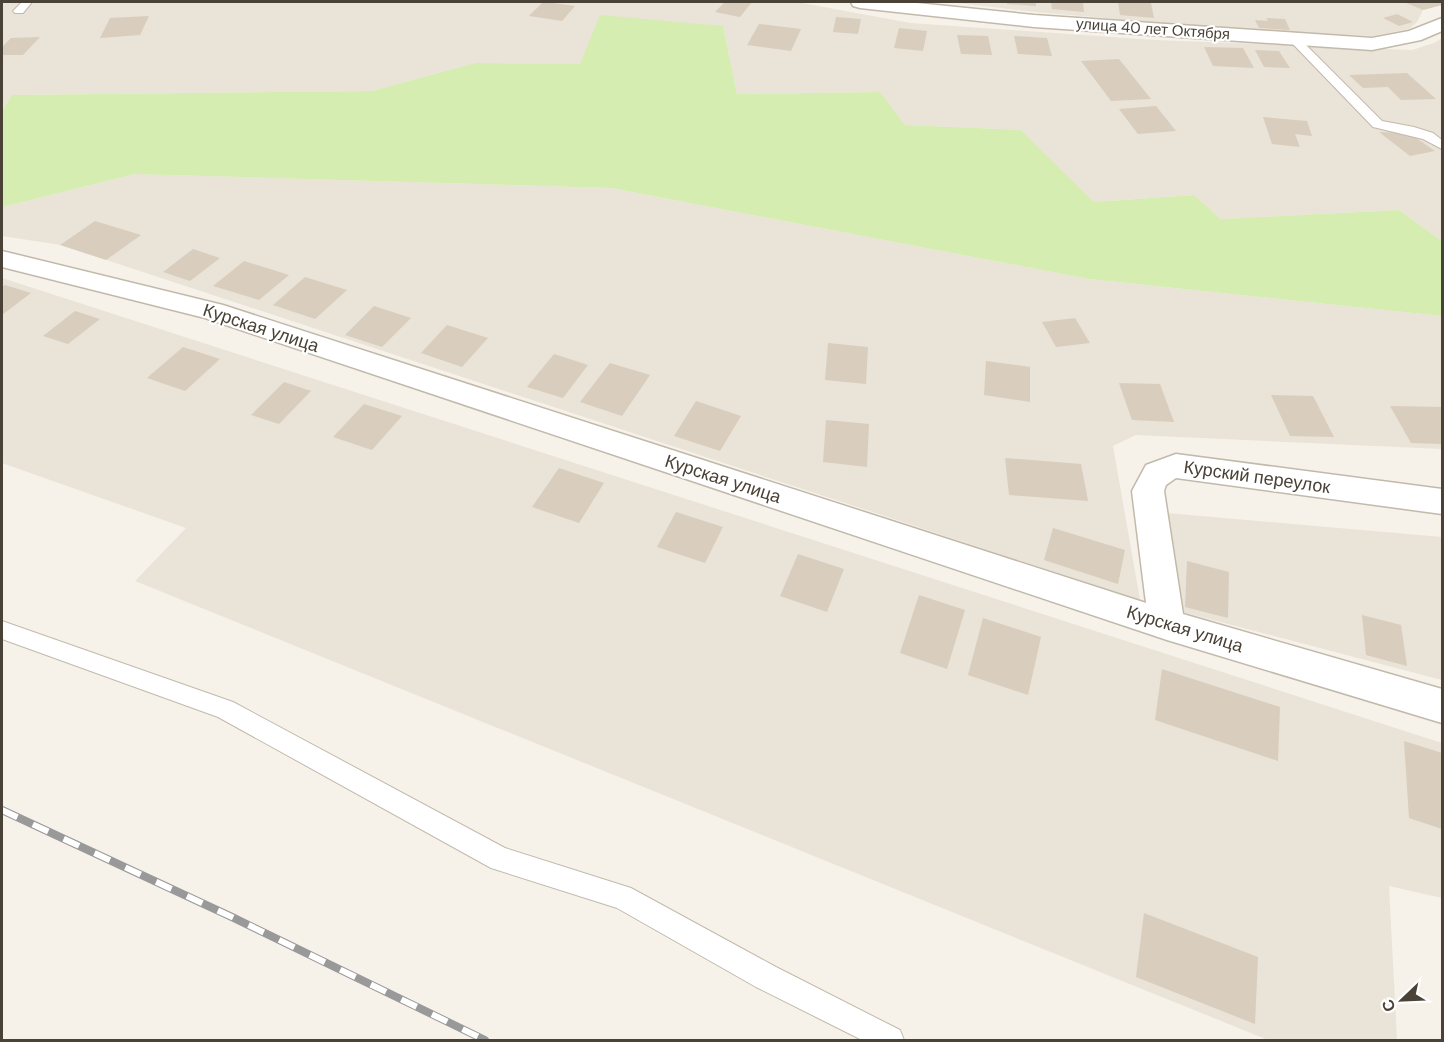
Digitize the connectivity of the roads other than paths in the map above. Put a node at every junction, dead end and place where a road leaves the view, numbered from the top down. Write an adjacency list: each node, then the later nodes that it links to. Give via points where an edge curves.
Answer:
1 (27, 2): 3 (lane)
2 (860, 2): 5 (street, улица 40 лет Октября, via 1035,21)
3 (19, 11)
4 (1443, 24): 5 (street, улица 40 лет Октября, via 1403,39 1372,44)
5 (1294, 39): 6 (lane, via 1378,123 1409,130)
6 (1443, 145)
7 (2, 259): 9 (street, Курская улица, via 213,311)
8 (1443, 501): 9 (street, Курский переулок, via 1176,466 1161,470 1152,477 1148,490)
9 (1167, 625): 11 (street, Курская улица)
10 (2, 630): 12 (lane, via 225,709 500,859 622,897)
11 (1443, 706)
12 (890, 1041)

